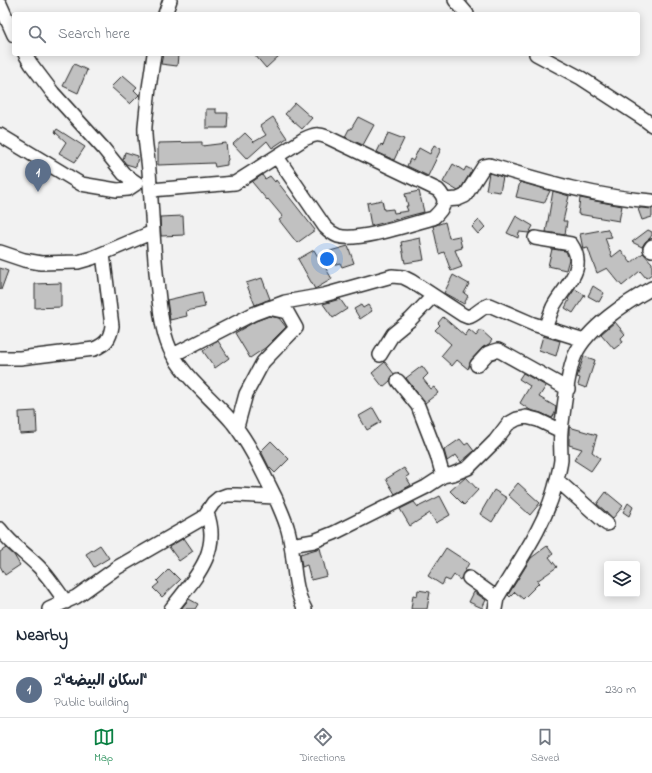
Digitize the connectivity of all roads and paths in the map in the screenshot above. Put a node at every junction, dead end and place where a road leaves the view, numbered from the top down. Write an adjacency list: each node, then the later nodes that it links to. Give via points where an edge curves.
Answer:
1 (170, 0): 4 (street)
2 (456, 0): 5 (street)
3 (0, 4): 6 (street)
4 (166, 12)
5 (465, 12)
6 (12, 31)
7 (26, 56): 11 (street, via 53,93 104,148 124,174 137,183 128,189 117,190 81,184)
8 (154, 56): 13 (street, via 145,126)
9 (540, 56): 10 (street, via 581,78)
10 (652, 125)
11 (0, 136)
12 (276, 157): 13 (street, via 235,183); 14 (street, via 314,134 321,135 438,190); 14 (street, via 325,227 337,236 360,237 433,218)
13 (150, 190): 16 (street)
14 (444, 200): 15 (street, via 465,196 484,166 489,165 570,188 624,199)
15 (652, 201)
16 (153, 232): 21 (street); 27 (street, via 161,314)
17 (535, 238): 25 (street, via 571,244 578,264 568,286 553,307)
18 (652, 246): 19 (street)
19 (652, 250)
20 (0, 252): 21 (street, via 41,263 78,262)
21 (103, 254): 29 (street, via 112,326 107,341 94,349)
22 (652, 288): 26 (street, via 632,299)
23 (433, 296): 24 (street, via 403,277 392,276); 25 (street, via 468,317 489,305); 28 (street, via 394,334)
24 (268, 308): 27 (street); 33 (street, via 286,312 296,328 263,362 246,394)
25 (545, 328): 26 (street)
26 (584, 340): 32 (street, via 575,355)
27 (173, 354): 33 (street, via 184,370)
28 (380, 355)
29 (0, 358)
30 (477, 365): 32 (street, via 488,353 498,350)
31 (398, 381): 35 (street, via 418,406)
32 (568, 389): 34 (street)
33 (237, 428): 37 (street)
34 (561, 431): 35 (street, via 532,418 517,419 508,424 468,468); 36 (street, via 561,462)
35 (443, 476): 41 (street, via 426,488 334,533 314,541)
36 (556, 480): 39 (street); 44 (street, via 546,512)
37 (275, 497): 38 (street, via 228,495 219,498); 41 (street)
38 (207, 513): 43 (street); 46 (street, via 212,535 206,560)
39 (607, 524)
40 (0, 529): 43 (street, via 40,568)
41 (291, 545): 47 (street, via 297,583)
42 (469, 578): 44 (street)
43 (66, 602): 45 (street)
44 (496, 603)
45 (49, 609)
46 (171, 609)
47 (305, 609)

